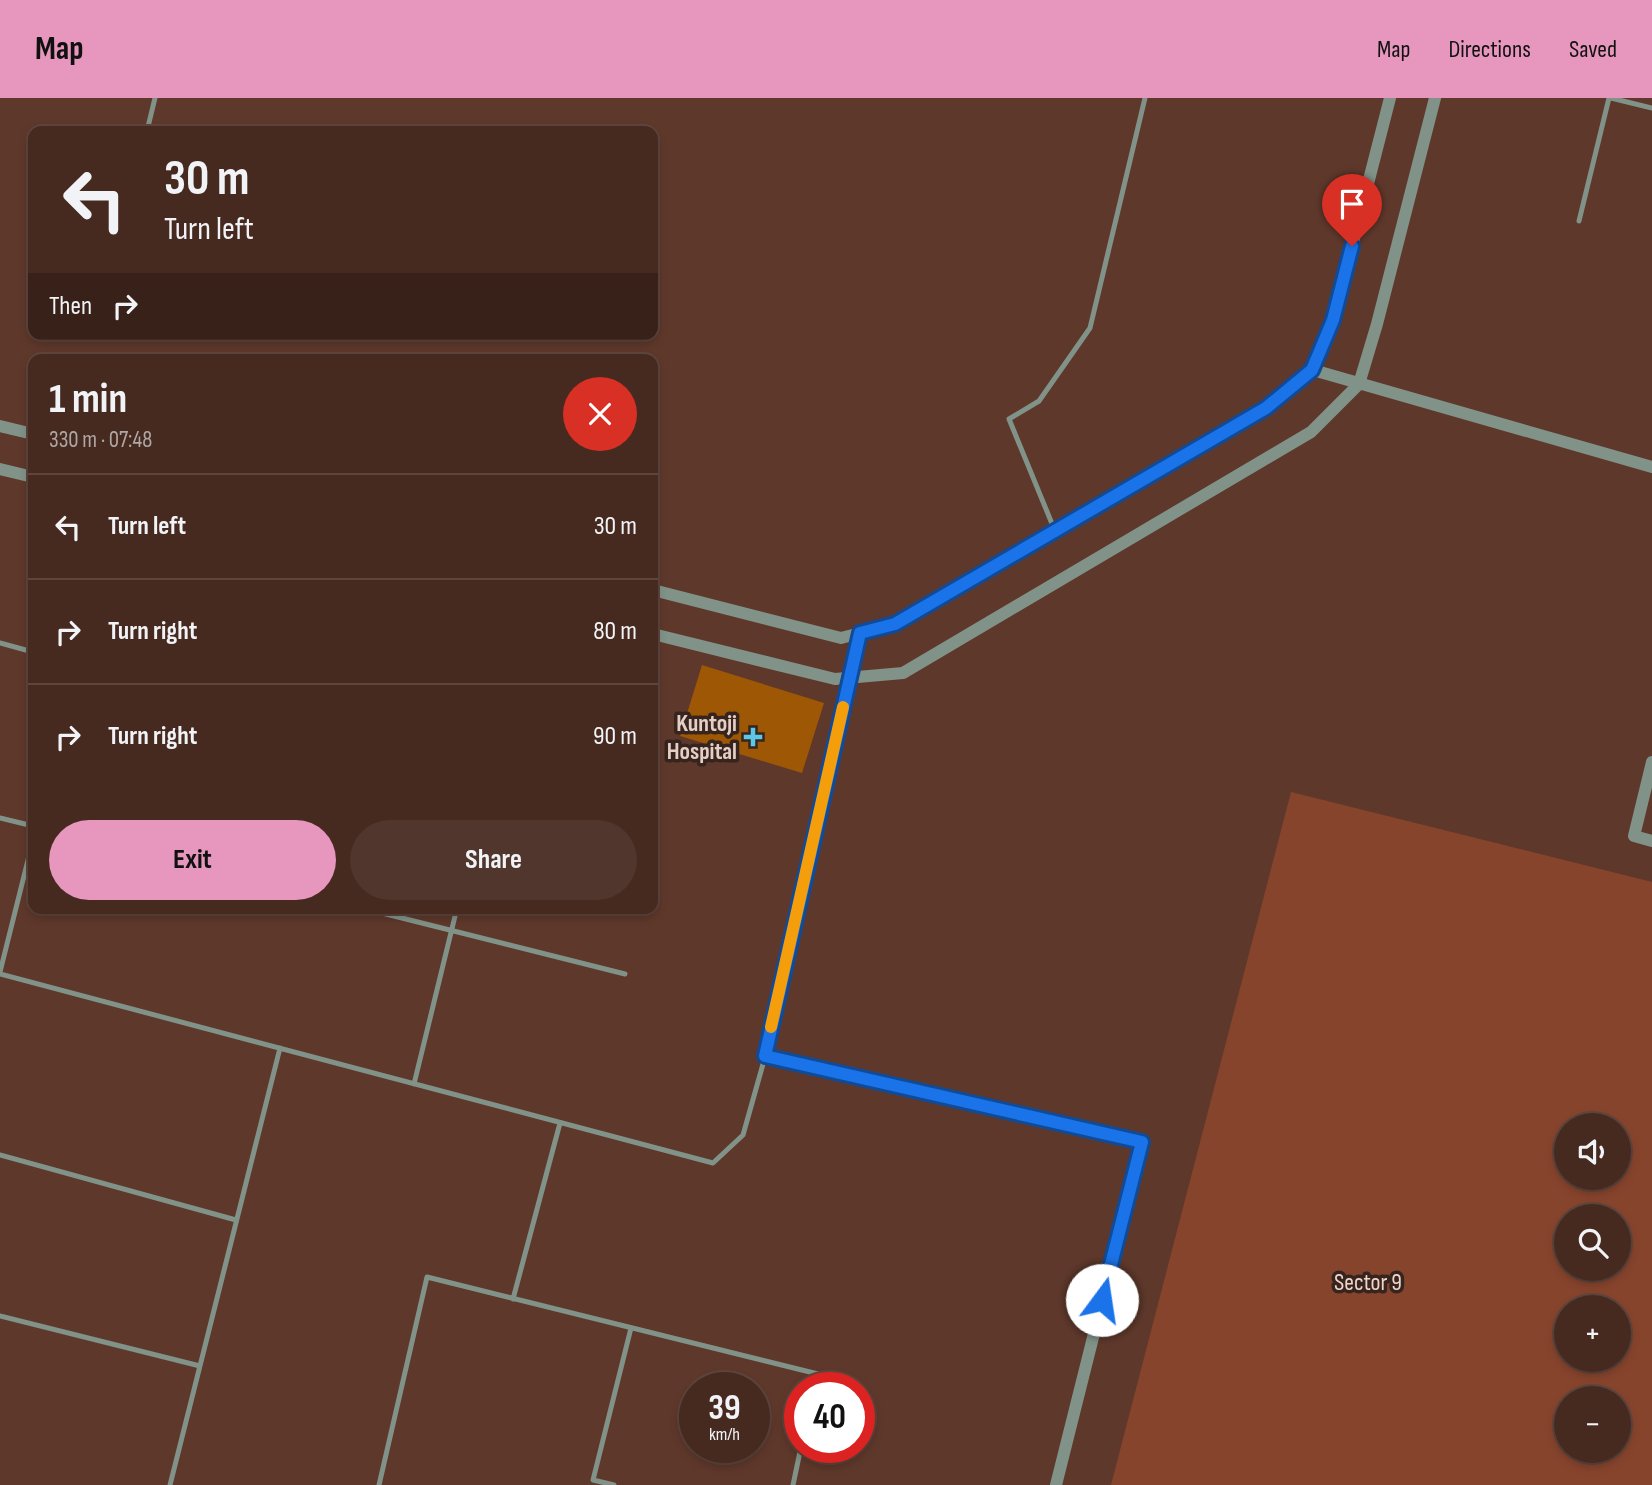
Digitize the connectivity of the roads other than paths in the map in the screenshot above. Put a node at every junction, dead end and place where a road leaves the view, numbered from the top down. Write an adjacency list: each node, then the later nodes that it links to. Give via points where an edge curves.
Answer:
1 (155, 98): 7 (lane)
2 (1145, 98): 16 (lane, via 1090,328 1039,401 1009,419)
3 (1390, 98): 9 (street, via 1333,320)
4 (1435, 98): 10 (street)
5 (1610, 98): 6 (lane); 8 (lane)
6 (1652, 108)
7 (148, 126)
8 (1578, 221)
9 (1312, 370): 10 (street); 16 (street, via 1266,408)
10 (1359, 384): 13 (street); 22 (street, via 1311,432 903,673)
11 (0, 426): 12 (street)
12 (28, 433)
13 (1652, 467)
14 (0, 469): 15 (street)
15 (28, 476)
16 (1055, 531): 18 (street, via 895,624)
17 (658, 591): 18 (street, via 841,638)
18 (860, 633): 22 (street)
19 (658, 635): 22 (street, via 835,680)
20 (0, 643): 21 (lane)
21 (28, 651)
22 (850, 678): 34 (street)
23 (1652, 762): 26 (street, via 1634,836)
24 (0, 818): 25 (lane)
25 (28, 825)
26 (1652, 841)
27 (28, 860): 31 (lane)
28 (385, 914): 30 (lane)
29 (456, 914): 30 (lane)
30 (452, 931): 32 (lane); 35 (lane)
31 (0, 973): 33 (lane)
32 (625, 974)
33 (279, 1048): 35 (lane); 38 (lane)
34 (765, 1056): 36 (lane, via 743,1135 713,1163); 49 (street, via 1142,1142)
35 (414, 1084): 36 (lane)
36 (560, 1123): 39 (lane)
37 (0, 1154): 38 (lane)
38 (236, 1220): 42 (lane)
39 (513, 1299): 41 (lane); 46 (lane, via 427,1277)
40 (0, 1316): 42 (lane)
41 (631, 1328): 43 (lane); 47 (lane, via 593,1480)
42 (200, 1366): 45 (lane)
43 (810, 1372)
44 (798, 1463): 48 (lane)
45 (170, 1485)
46 (379, 1485)
47 (614, 1485)
48 (793, 1485)
49 (1056, 1485)

